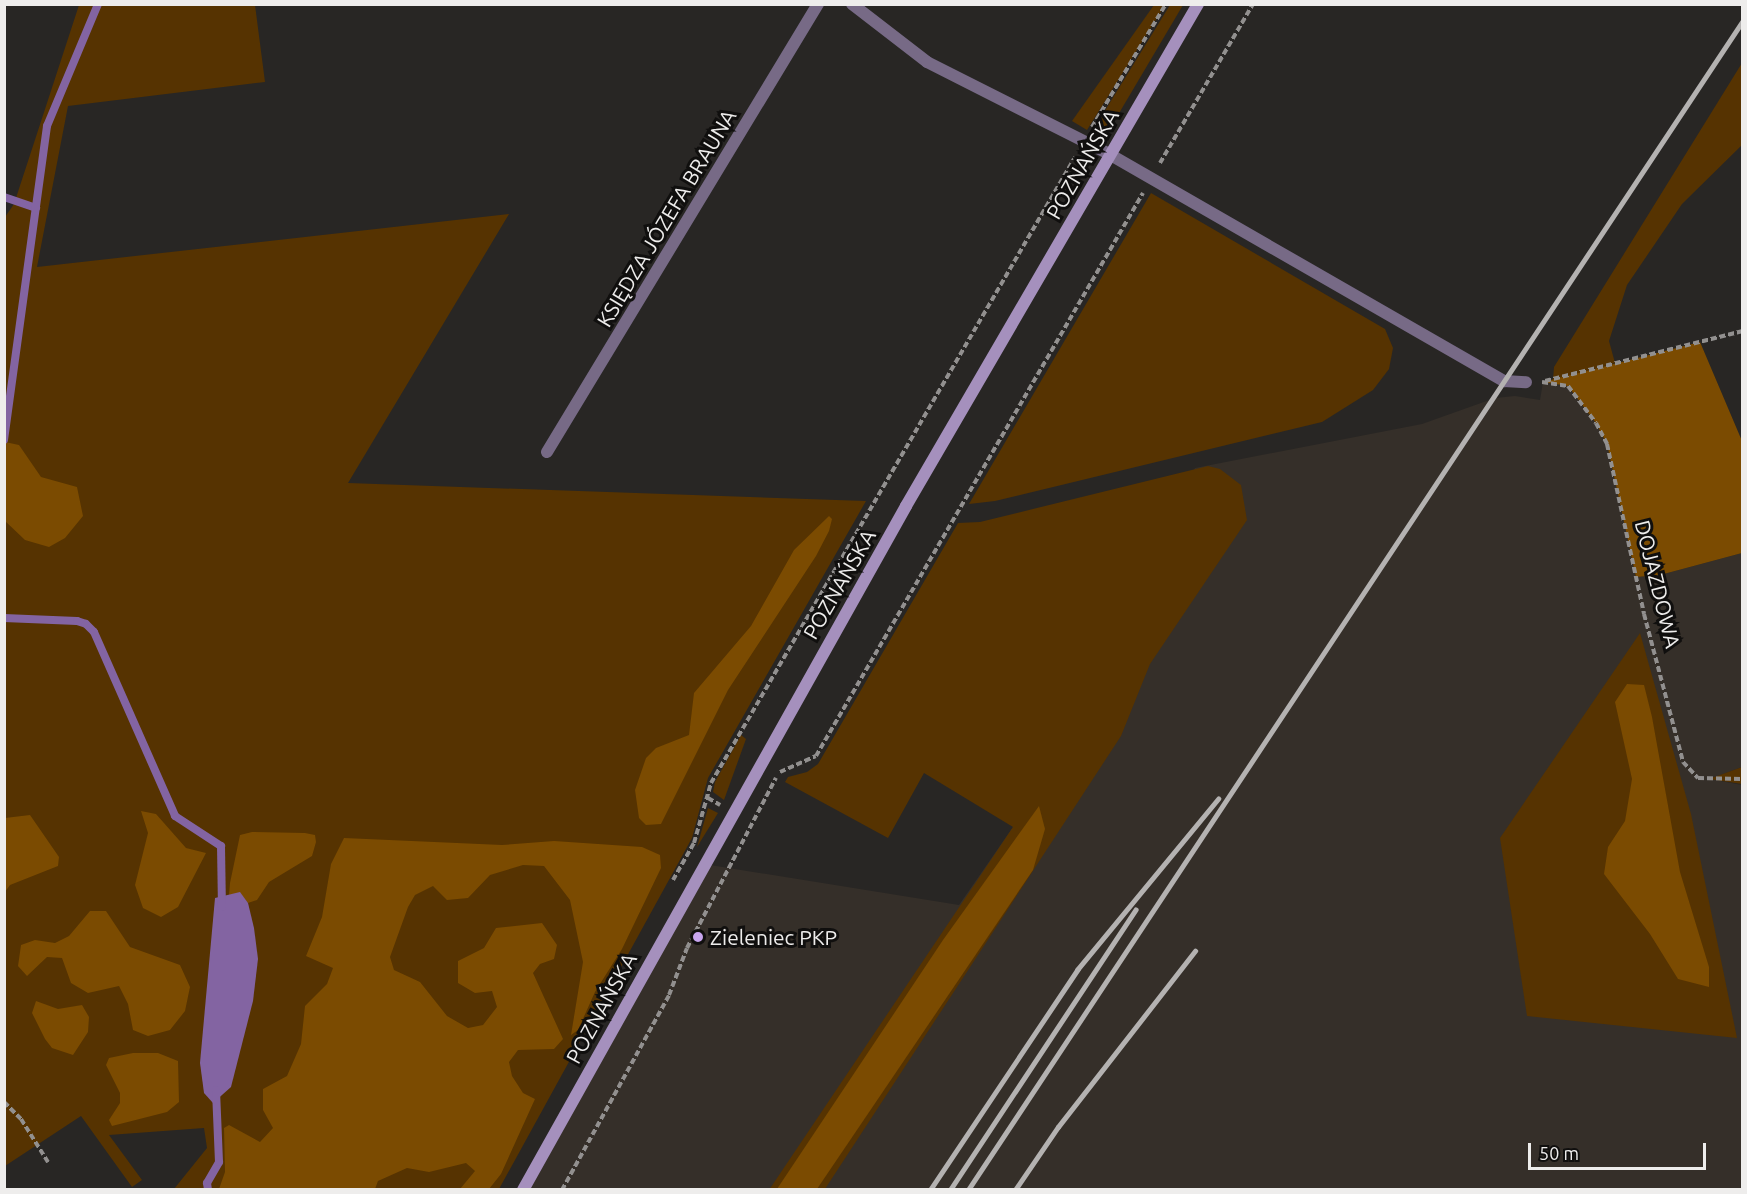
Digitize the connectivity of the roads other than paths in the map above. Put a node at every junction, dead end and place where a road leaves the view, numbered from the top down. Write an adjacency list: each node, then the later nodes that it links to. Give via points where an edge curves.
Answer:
1 (818, 4): 6 (street, KSIĘDZA JÓZEFA BRAUNA)
2 (852, 4): 4 (street, via 927,62)
3 (1198, 4): 4 (main road, POZNAŃSKA)
4 (1109, 154): 5 (street, via 1504,381); 7 (main road, POZNAŃSKA, via 790,708)
5 (1526, 382)
6 (547, 452)
7 (524, 1190)

